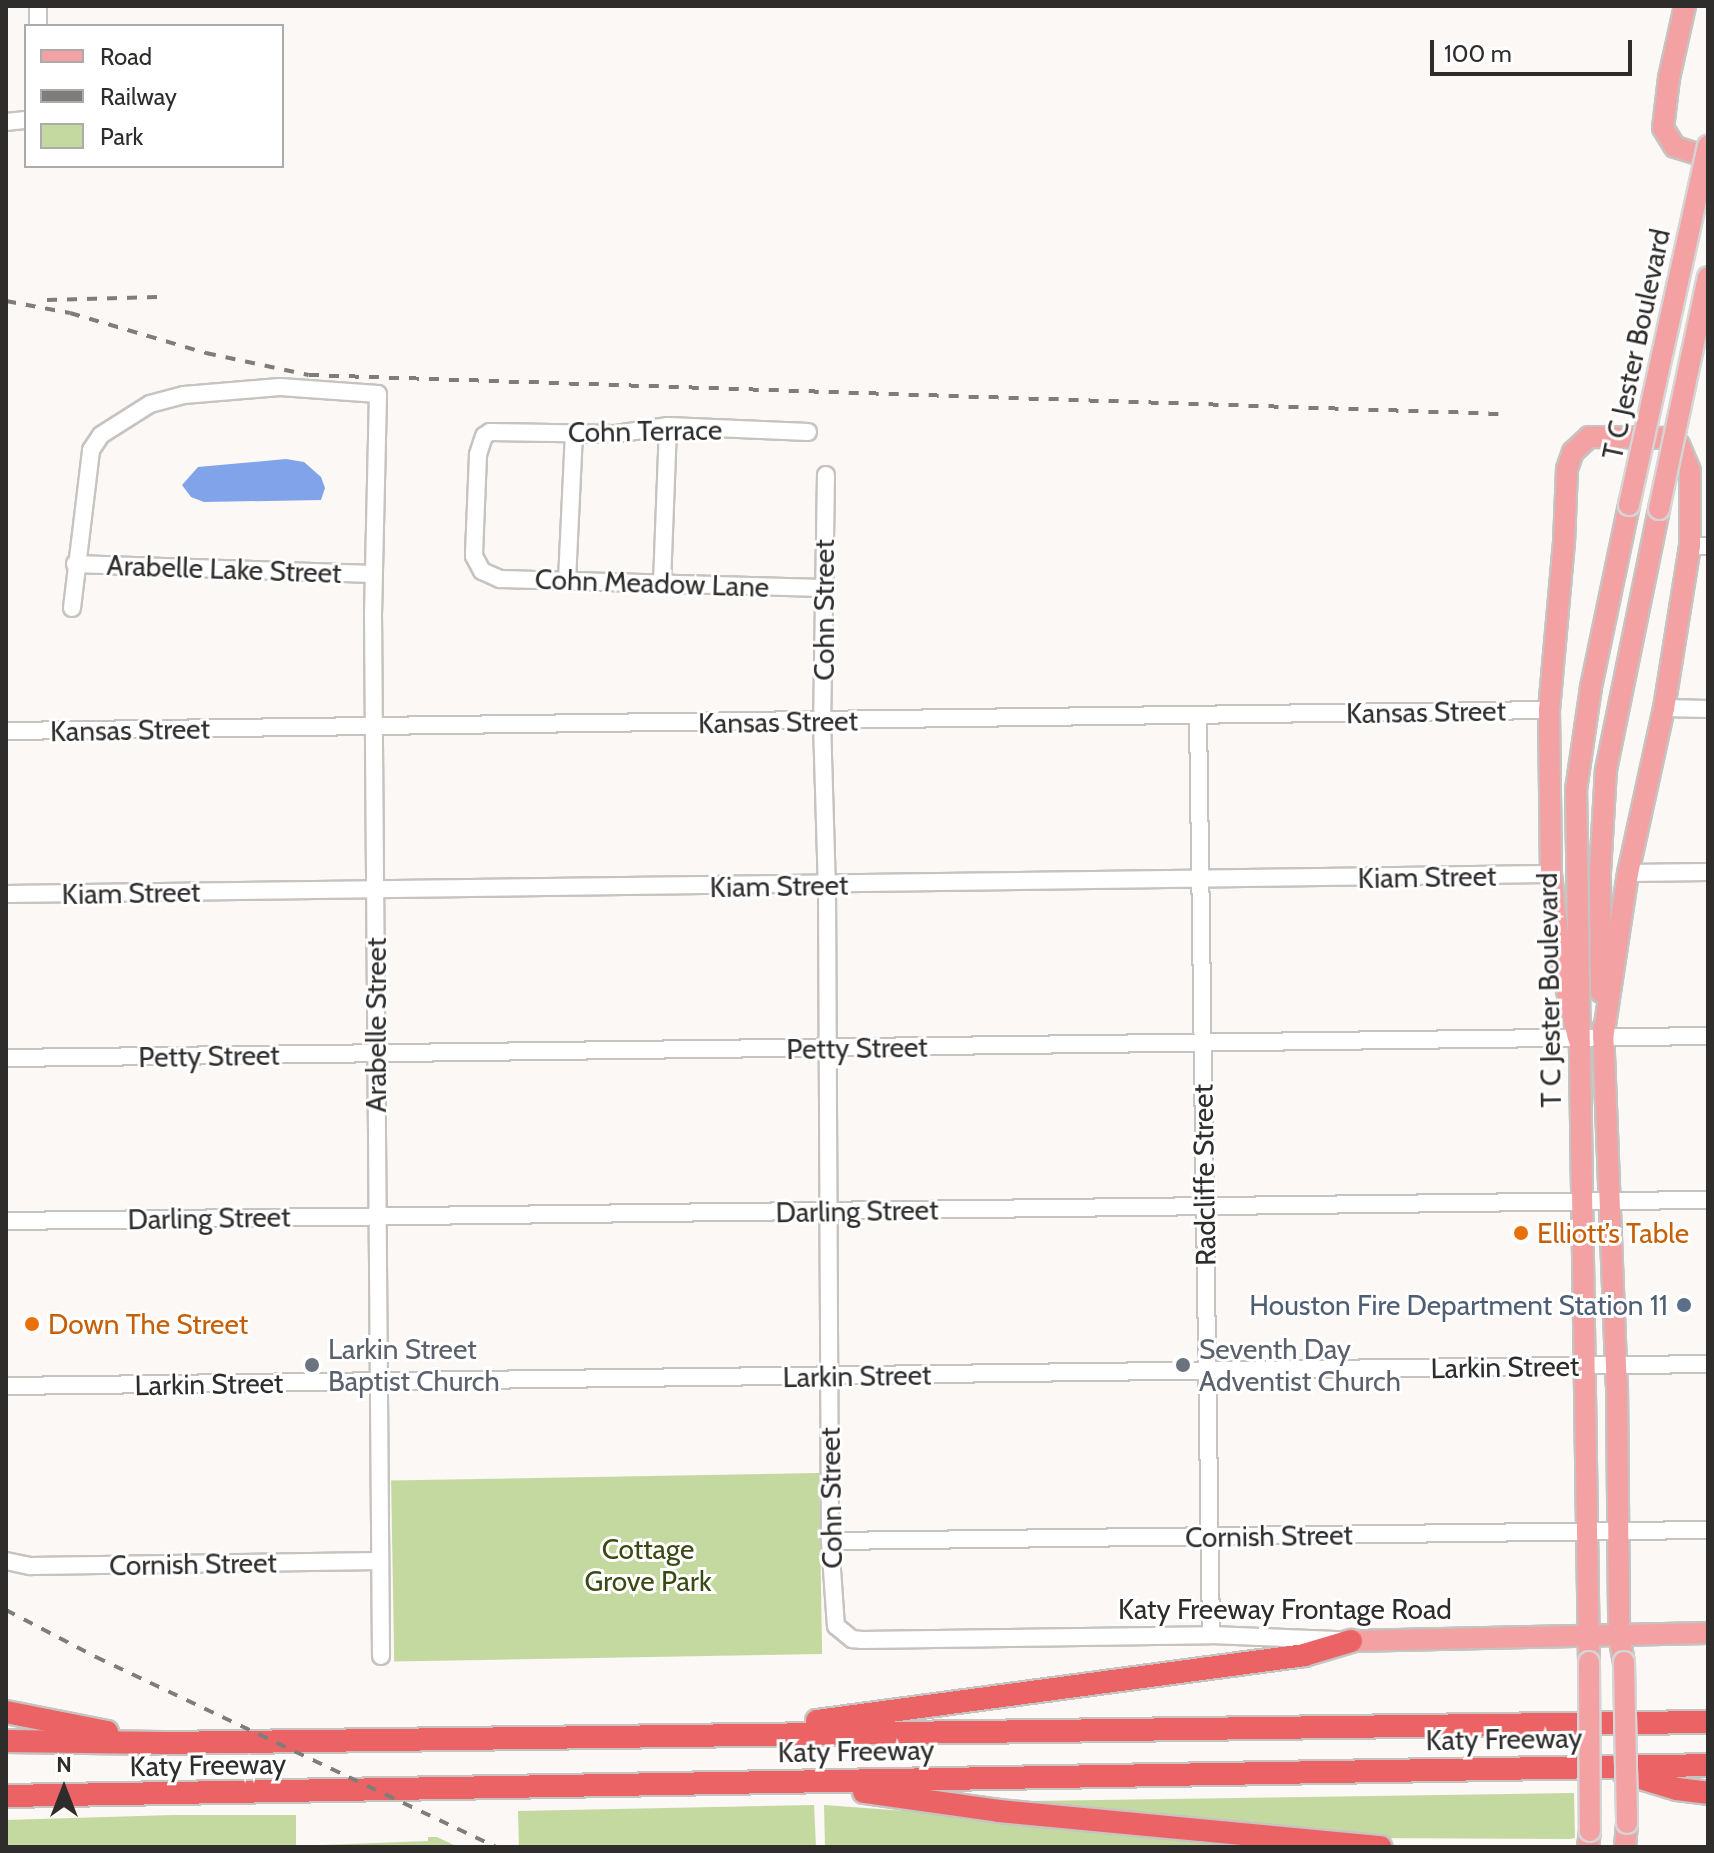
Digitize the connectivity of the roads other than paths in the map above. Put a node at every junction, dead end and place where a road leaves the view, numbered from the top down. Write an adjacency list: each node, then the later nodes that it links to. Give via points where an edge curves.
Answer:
1 (1685, 6): 3 (main road, via 1663,128 1675,147)
2 (1708, 146): 32 (main road, T C Jester Boulevard, bridge, via 1579,762)
3 (1708, 157)
4 (1708, 277): 33 (main road, T C Jester Boulevard, bridge, via 1606,770 1600,873)
5 (668, 426): 6 (street, Cohn Terrace); 7 (street, Cohn Terrace); 14 (street)
6 (808, 432)
7 (574, 434): 11 (street, Cohn Terrace, via 499,430 484,436 478,455 474,556); 13 (street)
8 (826, 475): 15 (street, Cohn Street)
9 (1699, 546): 17 (main road); 19 (main road, via 1690,471 1676,441 1597,435 1577,446 1567,469)
10 (75, 564): 12 (street, Arabelle Lake Street); 12 (street, Arabelle Street, via 94,442 150,404 184,395 280,387 378,394); 16 (street)
11 (482, 571): 13 (street, Cohn Meadow Lane, via 500,579)
12 (373, 574): 22 (street, Arabelle Street)
13 (567, 581): 14 (street, Cohn Meadow Lane)
14 (662, 583): 15 (street, Cohn Meadow Lane)
15 (823, 588): 21 (street, Cohn Street)
16 (72, 608)
17 (1664, 708): 18 (street); 25 (main road)
18 (1708, 709)
19 (1549, 710): 20 (street, Kansas Street); 26 (main road)
20 (1198, 715): 21 (street, Kansas Street); 27 (street, Radcliffe Street)
21 (822, 722): 22 (street, Kansas Street); 28 (street, Cohn Street)
22 (374, 727): 23 (street, Kansas Street); 29 (street, Arabelle Street)
23 (6, 731)
24 (1708, 872): 25 (street)
25 (1628, 873): 33 (main road)
26 (1551, 874): 27 (street, Kiam Street); 32 (main road, via 1562,969)
27 (1200, 879): 28 (street, Kiam Street); 34 (street, Radcliffe Street)
28 (827, 886): 29 (street, Kiam Street); 35 (street, Cohn Street)
29 (375, 889): 30 (street, Kiam Street); 36 (street, Arabelle Street)
30 (6, 894)
31 (1708, 1036): 33 (street, Petty Street)
32 (1578, 1038): 33 (street, Petty Street); 34 (street, Petty Street); 39 (main road, T C Jester Boulevard)
33 (1603, 1038): 40 (main road, T C Jester Boulevard)
34 (1202, 1044): 35 (street, Petty Street); 41 (street, Radcliffe Street)
35 (828, 1049): 36 (street, Petty Street); 42 (street, Cohn Street)
36 (376, 1054): 37 (street, Petty Street); 43 (street, Arabelle Street)
37 (6, 1058)
38 (1708, 1200): 40 (street, Darling Street)
39 (1580, 1203): 40 (street, Darling Street); 41 (street, Darling Street); 46 (main road, T C Jester Boulevard)
40 (1608, 1203): 45 (main road, T C Jester Boulevard)
41 (1205, 1207): 42 (street, Darling Street); 50 (street, Radcliffe Street)
42 (829, 1211): 43 (street, Darling Street); 51 (street, Cohn Street)
43 (377, 1216): 44 (street, Darling Street); 52 (street, Arabelle Street)
44 (6, 1221)
45 (1611, 1256): 46 (main road); 49 (main road, T C Jester Boulevard)
46 (1581, 1264): 48 (main road, T C Jester Boulevard)
47 (1708, 1364): 49 (street, Larkin Street)
48 (1584, 1366): 49 (street, Larkin Street); 50 (street, Larkin Street); 56 (main road, T C Jester Boulevard)
49 (1616, 1366): 55 (main road, T C Jester Boulevard)
50 (1207, 1372): 51 (street, Larkin Street); 57 (street, Radcliffe Street)
51 (830, 1376): 52 (street, Larkin Street); 58 (street, Cohn Street)
52 (378, 1382): 53 (street, Larkin Street); 60 (street, Arabelle Street)
53 (6, 1386)
54 (1708, 1530): 55 (street, Cornish Street)
55 (1618, 1531): 56 (street, Cornish Street); 64 (main road, T C Jester Boulevard)
56 (1587, 1532): 57 (street, Cornish Street); 63 (main road, T C Jester Boulevard)
57 (1209, 1536): 58 (street, Cornish Street); 62 (street, Radcliffe Street)
58 (830, 1541): 65 (street, Cohn Street, via 833,1614 840,1631)
59 (6, 1561): 60 (street, Cornish Street, via 30,1566)
60 (380, 1561): 67 (street, Arabelle Street)
61 (1708, 1633): 64 (main road, Katy Freeway Frontage Road)
62 (1211, 1635): 65 (street, Katy Freeway Frontage Road); 66 (street, Katy Freeway Frontage Road)
63 (1588, 1635): 64 (main road, Katy Freeway Frontage Road); 66 (main road, Katy Freeway Frontage Road); 80 (main road, T C Jester Boulevard, bridge)
64 (1619, 1635): 81 (main road, T C Jester Boulevard, bridge, via 1624,1662)
65 (862, 1640)
66 (1351, 1641): 70 (highway, via 1304,1655)
67 (381, 1656)
68 (6, 1712): 72 (highway)
69 (1708, 1720): 70 (highway, Katy Freeway)
70 (728, 1733): 72 (highway, Katy Freeway)
71 (6, 1741): 72 (highway, Katy Freeway)
72 (163, 1743)
73 (1708, 1765): 74 (highway, Katy Freeway)
74 (1604, 1767): 75 (highway, Katy Freeway); 76 (highway)
75 (795, 1782): 78 (highway, Katy Freeway); 82 (highway, via 999,1811)
76 (1708, 1793)
77 (6, 1796): 78 (highway, Katy Freeway)
78 (103, 1797): 79 (highway)
79 (6, 1808)
80 (1589, 1839)
81 (1626, 1840)
82 (1380, 1847)

